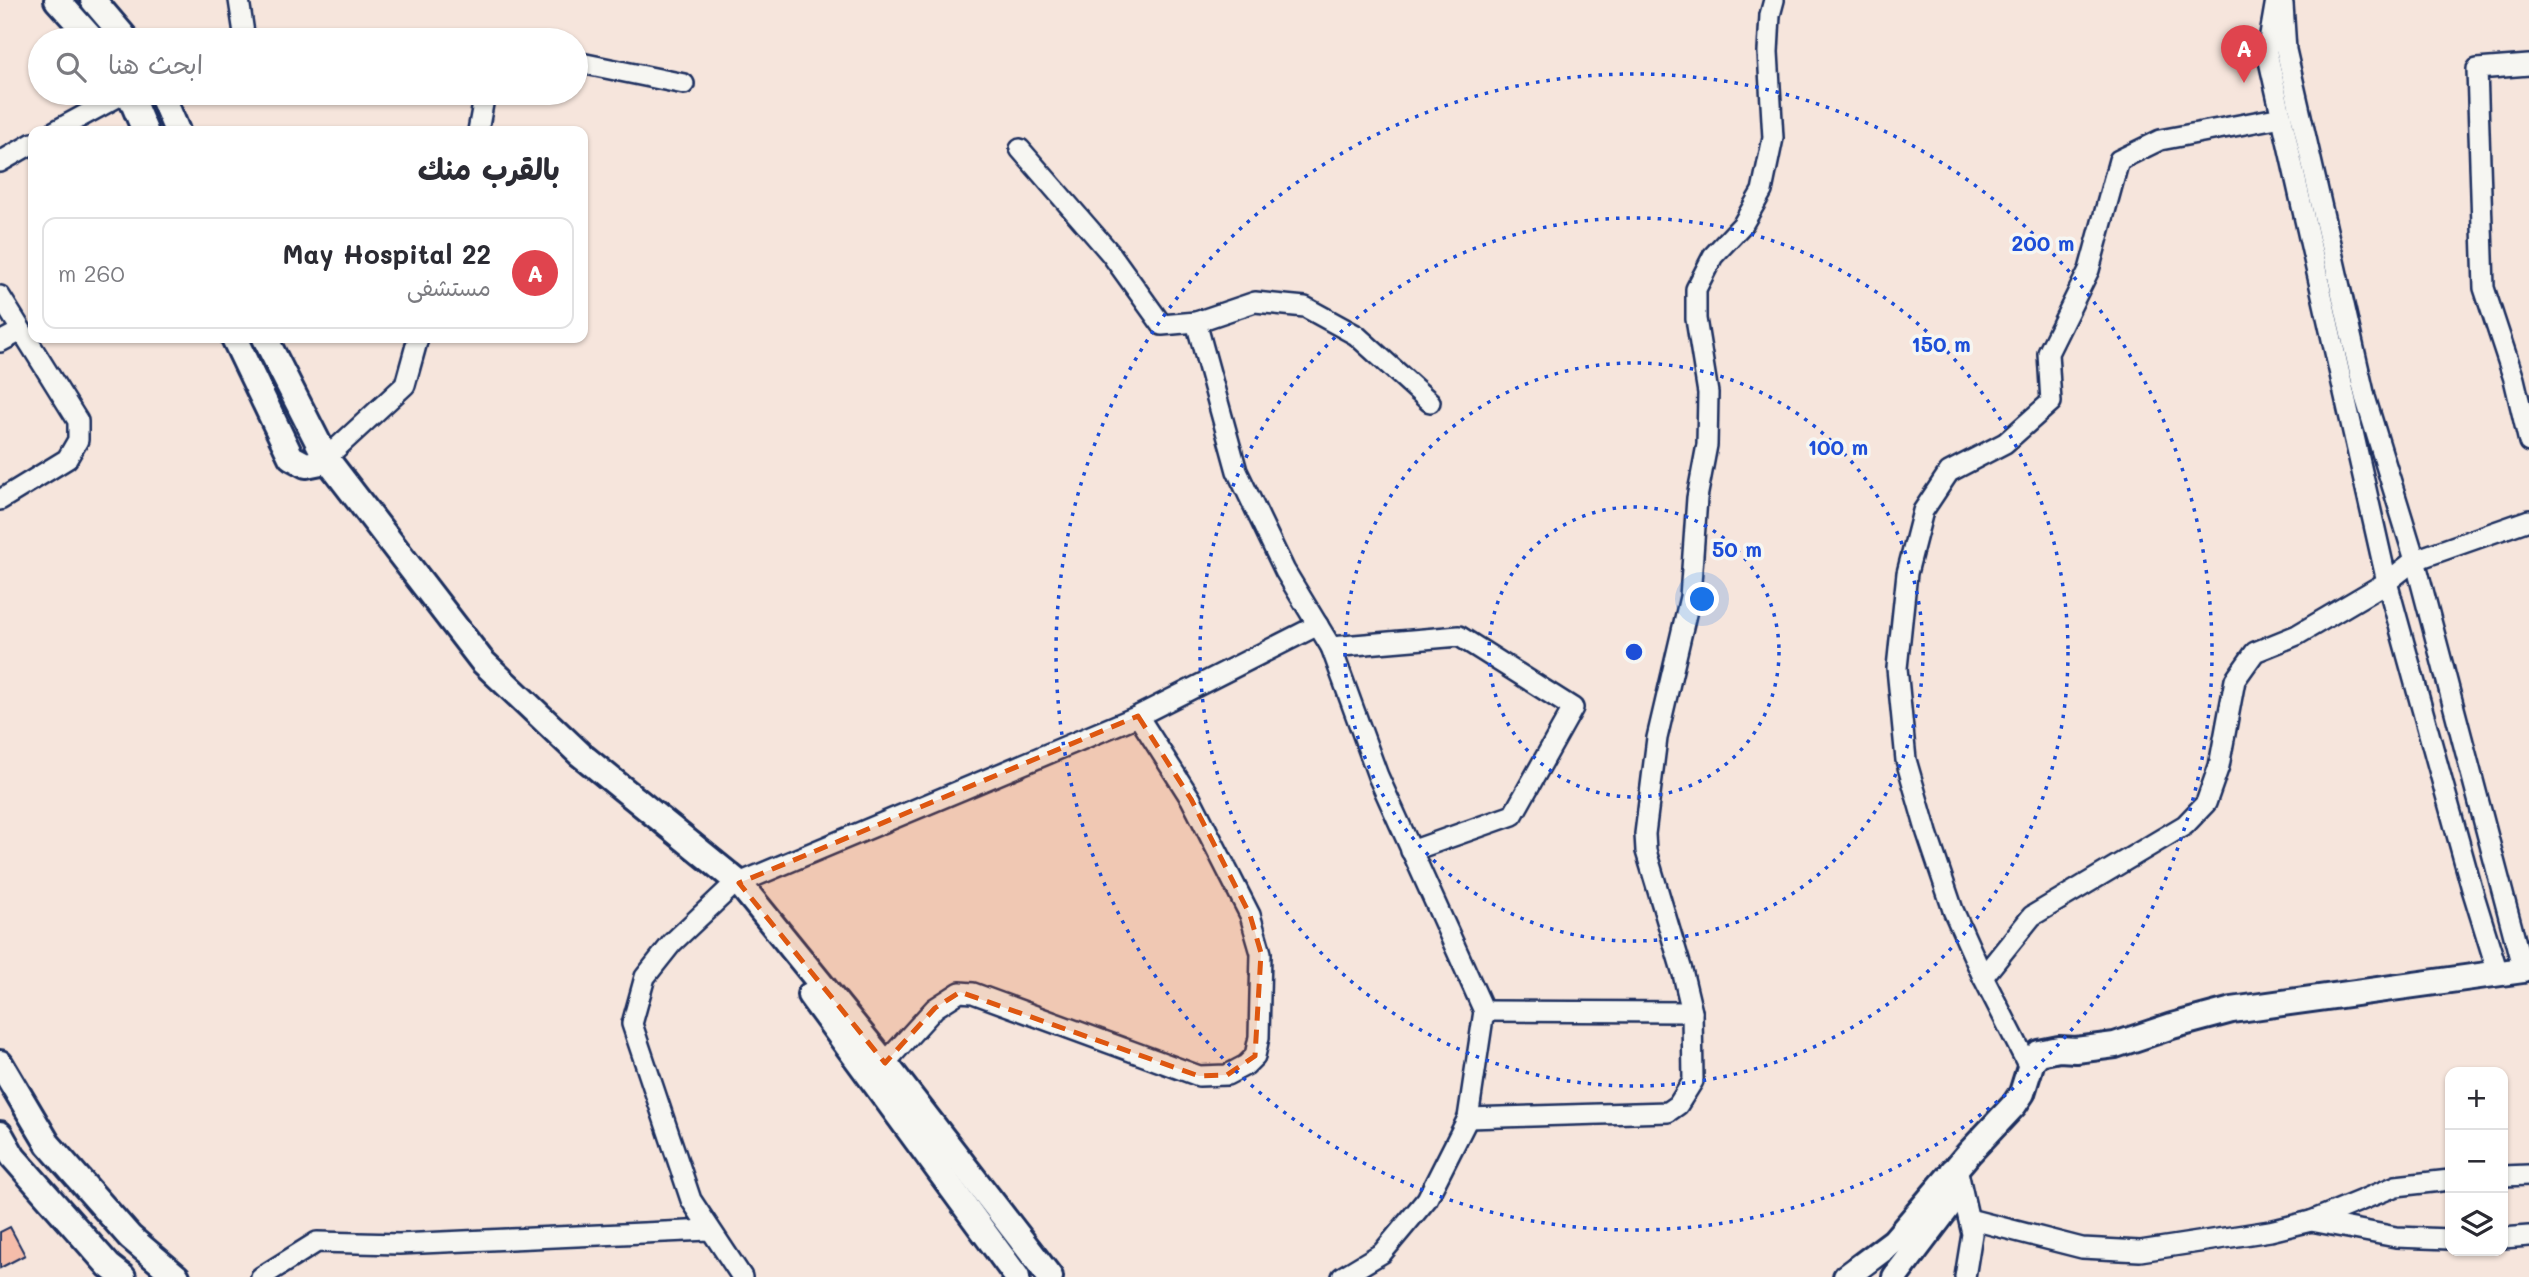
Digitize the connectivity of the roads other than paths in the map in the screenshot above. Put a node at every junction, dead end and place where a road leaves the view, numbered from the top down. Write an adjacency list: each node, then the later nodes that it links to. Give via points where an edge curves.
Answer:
1 (57, 0): 7 (main road)
2 (93, 0): 8 (main road)
3 (239, 0): 9 (street)
4 (1774, 0): 50 (street, via 1768,52 1773,138 1762,191 1743,224 1713,256 1696,289 1707,393 1707,445 1697,498 1690,597 1657,738 1645,834)
5 (2276, 0): 17 (street, via 2267,52)
6 (2283, 0): 40 (street, via 2286,50 2365,397)
7 (82, 28)
8 (117, 28)
9 (244, 28)
10 (588, 65): 12 (street)
11 (2529, 65): 34 (street, via 2477,69 2484,288)
12 (684, 85)
13 (104, 105): 18 (street)
14 (133, 105): 19 (main road)
15 (166, 105): 20 (main road)
16 (483, 105): 21 (street)
17 (2281, 117): 41 (street); 48 (street, via 2160,140 2119,160 2089,270 2048,353 2051,402 2005,443 1949,472 1923,511 1908,573 1897,668 1906,760 1953,910)
18 (64, 126)
19 (143, 126)
20 (175, 126)
21 (479, 126)
22 (28, 147): 24 (street)
23 (1020, 149): 26 (street, via 1111,254 1162,325)
24 (0, 162)
25 (0, 296): 27 (street)
26 (1196, 322): 35 (street, via 1255,302 1305,307 1356,335); 42 (street, via 1237,471 1284,571)
27 (21, 331): 28 (street); 29 (street)
28 (0, 342)
29 (28, 342)
30 (29, 343): 38 (street, via 78,421 78,440 67,458)
31 (236, 343): 37 (main road, via 291,457 306,465)
32 (268, 343): 37 (main road)
33 (417, 343): 37 (street, via 405,385)
34 (2522, 377): 36 (street)
35 (1430, 402)
36 (2529, 442)
37 (326, 458): 46 (main road, via 482,661 580,754)
38 (0, 500)
39 (2529, 520): 40 (street)
40 (2415, 560): 41 (street); 47 (street)
41 (2387, 582): 47 (street, via 2468,876); 48 (street, via 2297,635 2255,652 2235,680 2219,766 2206,803 2185,825 2032,915)
42 (1318, 625): 43 (street); 44 (street)
43 (1331, 647): 45 (street, via 1378,776); 45 (street, via 1459,636 1573,708 1513,815)
44 (1138, 716): 46 (street); 52 (street, via 1191,799 1250,915 1262,953 1255,1056 1227,1075 1199,1076 974,993 960,992 935,1008)
45 (1412, 851): 49 (street)
46 (735, 885): 52 (main road); 62 (street, via 672,943 645,978 632,1024 691,1200); 70 (main road)
47 (2510, 972): 53 (main road, via 2232,1010 2115,1045 2039,1053)
48 (1983, 977): 53 (street)
49 (1485, 1011): 50 (street); 54 (street)
50 (1692, 1012): 54 (street, via 1693,1081 1668,1112)
51 (0, 1063): 67 (main road, via 48,1144 130,1237)
52 (885, 1063): 71 (main road)
53 (2029, 1067): 56 (main road, via 2014,1105)
54 (1468, 1118): 72 (street, via 1427,1199 1382,1253)
55 (0, 1134): 66 (main road, via 13,1157)
56 (1955, 1169): 60 (street); 73 (main road, via 1894,1241); 74 (main road, via 1948,1207)
57 (2529, 1175): 58 (street)
58 (2508, 1176)
59 (2445, 1181): 61 (street, via 2396,1186)
60 (1969, 1219): 61 (street, via 2082,1248 2140,1251); 75 (street, via 1972,1234)
61 (2311, 1221): 65 (street, via 2396,1237)
62 (709, 1230): 68 (street, via 399,1244 317,1242); 69 (street)
63 (2529, 1236): 64 (street)
64 (2508, 1238)
65 (2445, 1239)
66 (123, 1277)
67 (177, 1277)
68 (261, 1277)
69 (742, 1277)
70 (1017, 1277)
71 (1050, 1277)
72 (1342, 1277)
73 (1846, 1277)
74 (1895, 1277)
75 (1965, 1277)

